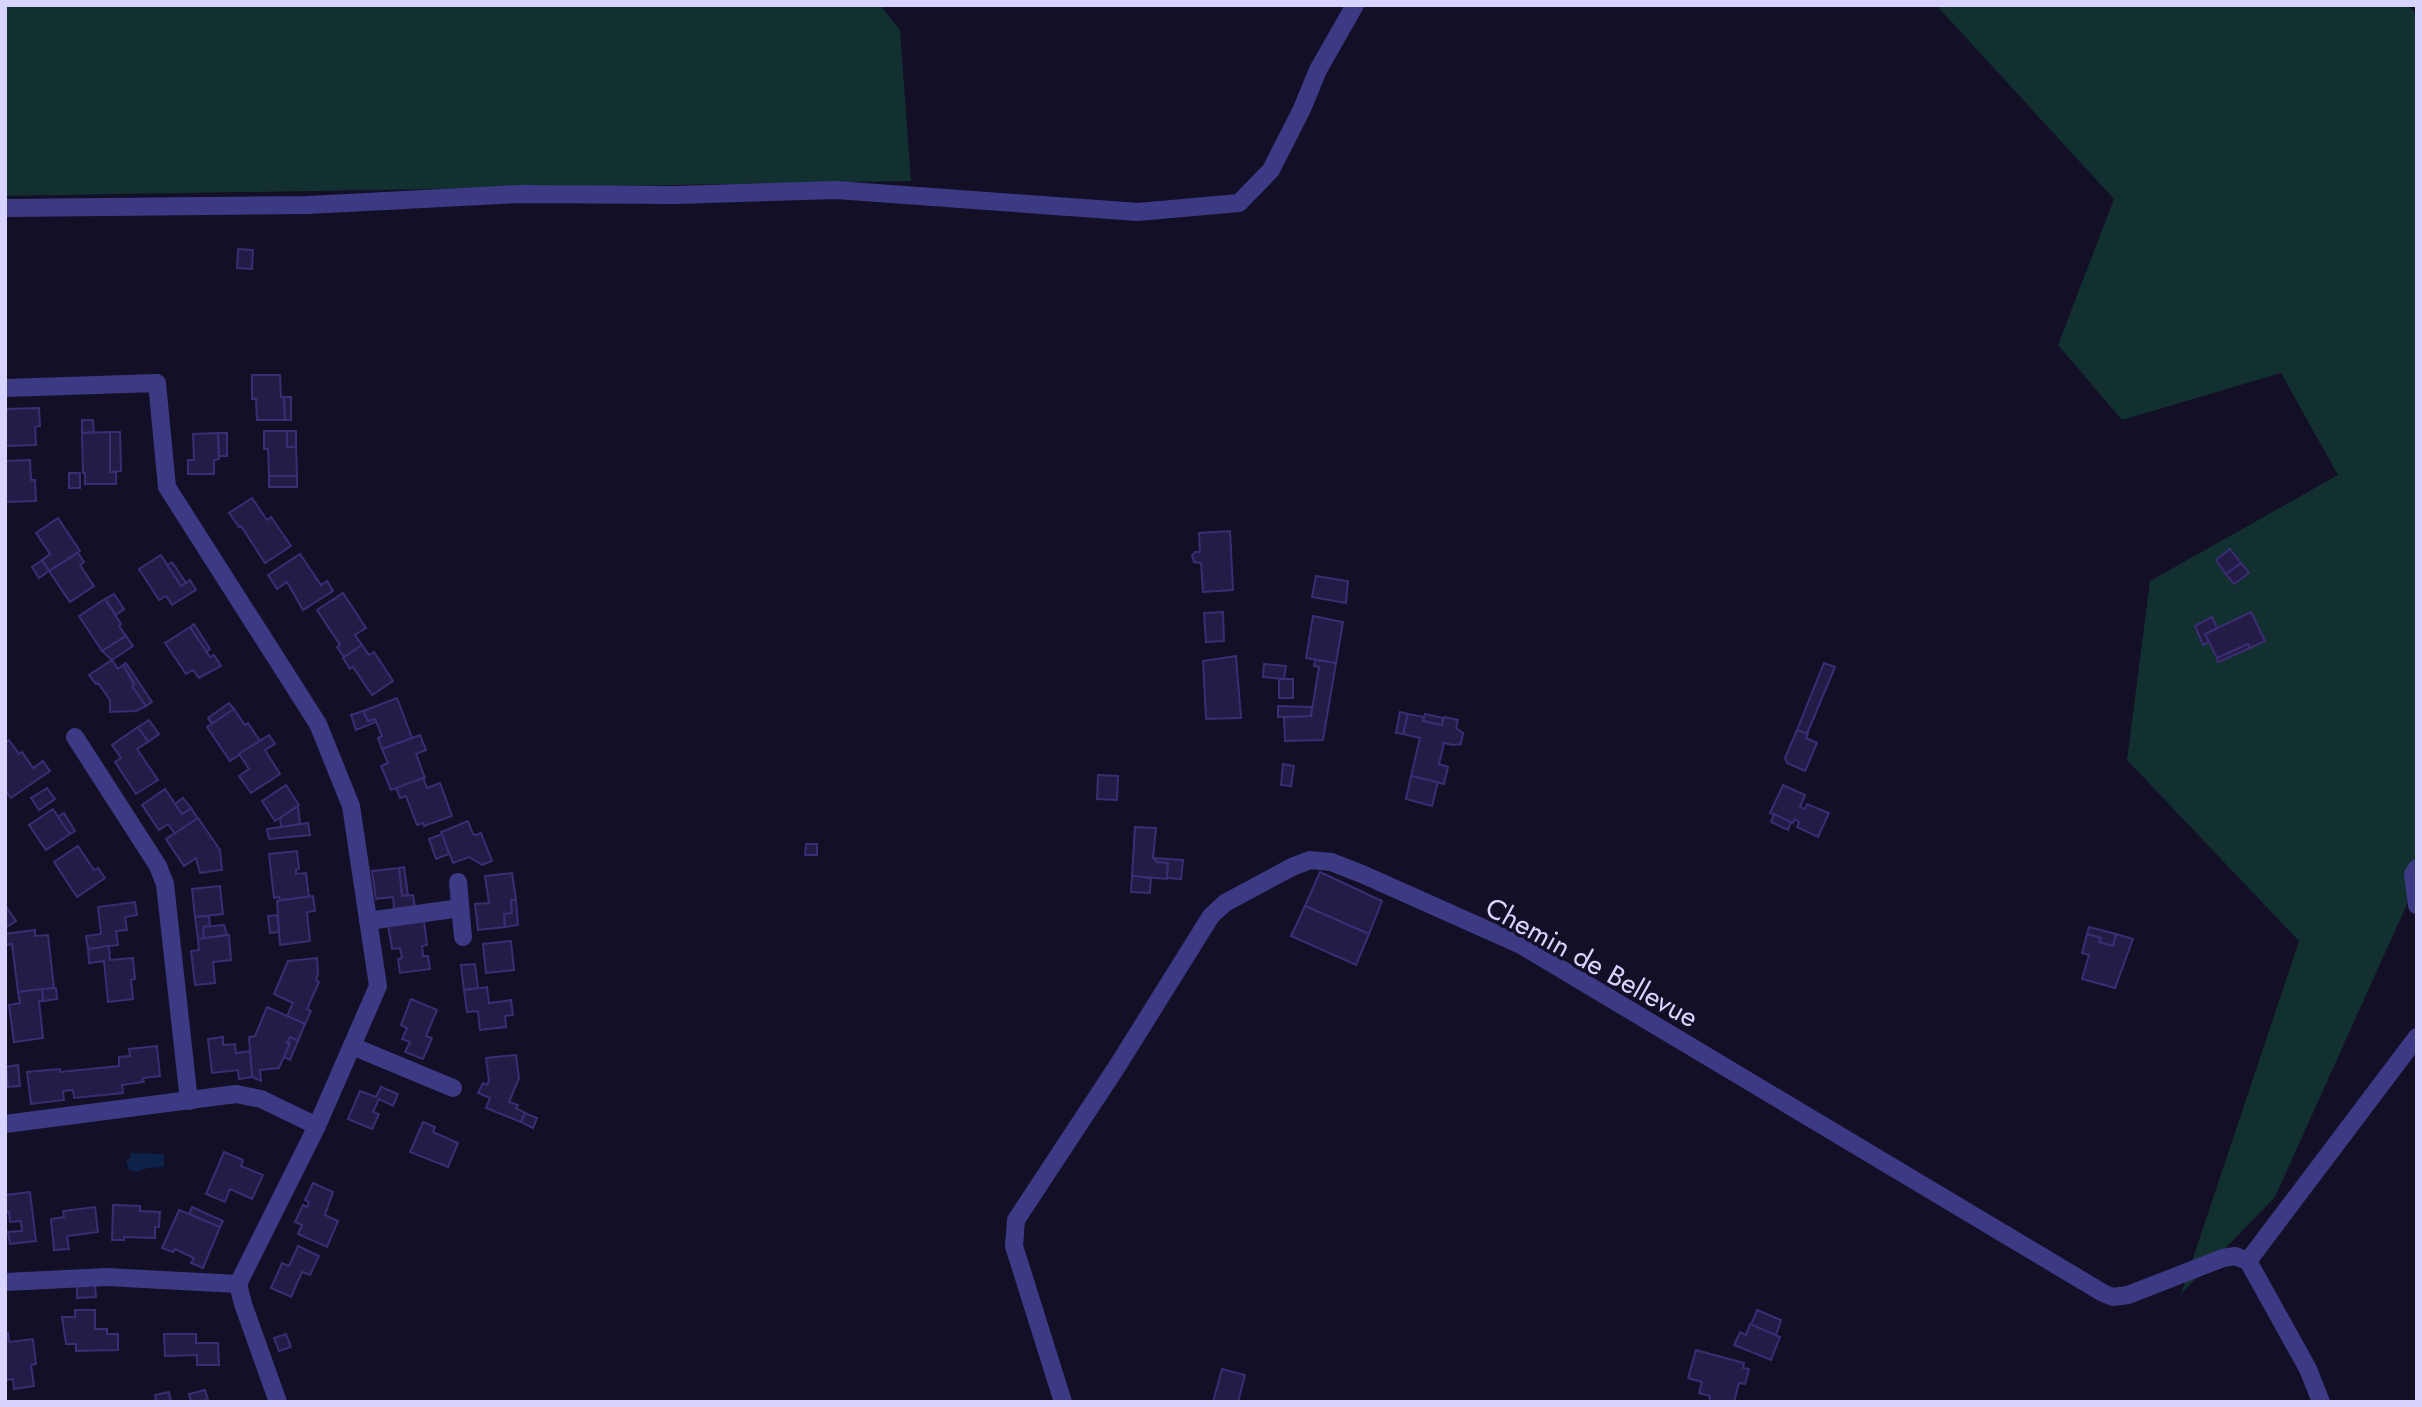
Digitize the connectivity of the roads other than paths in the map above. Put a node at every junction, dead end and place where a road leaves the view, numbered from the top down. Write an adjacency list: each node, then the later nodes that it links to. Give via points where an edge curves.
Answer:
1 (1355, 5): 2 (street, via 1271,170 1239,203 1138,212 836,190 519,194 308,205)
2 (5, 208)
3 (5, 388): 9 (street, via 157,383 167,487 318,724 351,806)
4 (75, 737): 14 (street, via 165,884)
5 (2417, 868): 7 (street, via 2413,874)
6 (458, 882): 8 (street)
7 (2417, 905)
8 (460, 908): 9 (street); 10 (street)
9 (368, 921): 12 (street, via 378,986)
10 (464, 937)
11 (2417, 1037): 17 (street)
12 (352, 1046): 13 (street); 16 (street)
13 (453, 1088)
14 (189, 1101): 15 (street); 16 (street, via 236,1094 261,1099)
15 (5, 1124)
16 (317, 1126): 19 (street)
17 (2248, 1261): 21 (street, Chemin de Bellevue, via 2235,1255 2128,1295 2103,1293 1521,945 1351,870 1310,860 1225,903 1212,916 1016,1220 1014,1246); 22 (street, via 2308,1369)
18 (5, 1282): 19 (street, via 106,1277)
19 (238, 1284): 20 (street)
20 (278, 1402)
21 (1063, 1402)
22 (2321, 1402)

